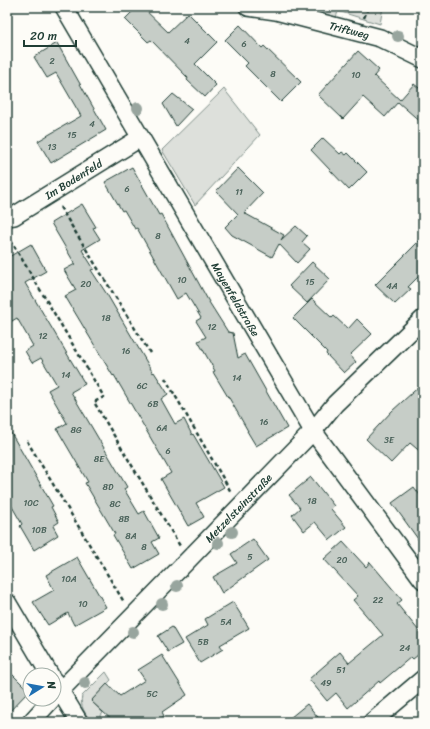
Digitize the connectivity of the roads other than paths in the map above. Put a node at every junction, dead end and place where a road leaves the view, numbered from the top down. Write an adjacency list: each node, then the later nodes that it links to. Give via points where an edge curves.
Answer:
1 (64, 7): 4 (street, Mayenfeldstraße)
2 (248, 7): 3 (street, Triftweg, via 276,11 380,38)
3 (423, 59)
4 (140, 138): 5 (street, Im Bodenfeld, via 14,216); 7 (street, Mayenfeldstraße)
5 (7, 217)
6 (423, 318): 7 (street, Metzelsteinstraße, via 335,404)
7 (312, 431): 8 (street, Mayenfeldstraße); 12 (street, Metzelsteinstraße, via 133,616)
8 (423, 580)
9 (7, 602): 10 (street)
10 (45, 667)
11 (423, 679): 17 (street)
12 (62, 685)
13 (62, 701): 16 (street)
14 (43, 707): 15 (street, Metzelsteinstraße)
15 (31, 722)
16 (78, 722)
17 (372, 722)

